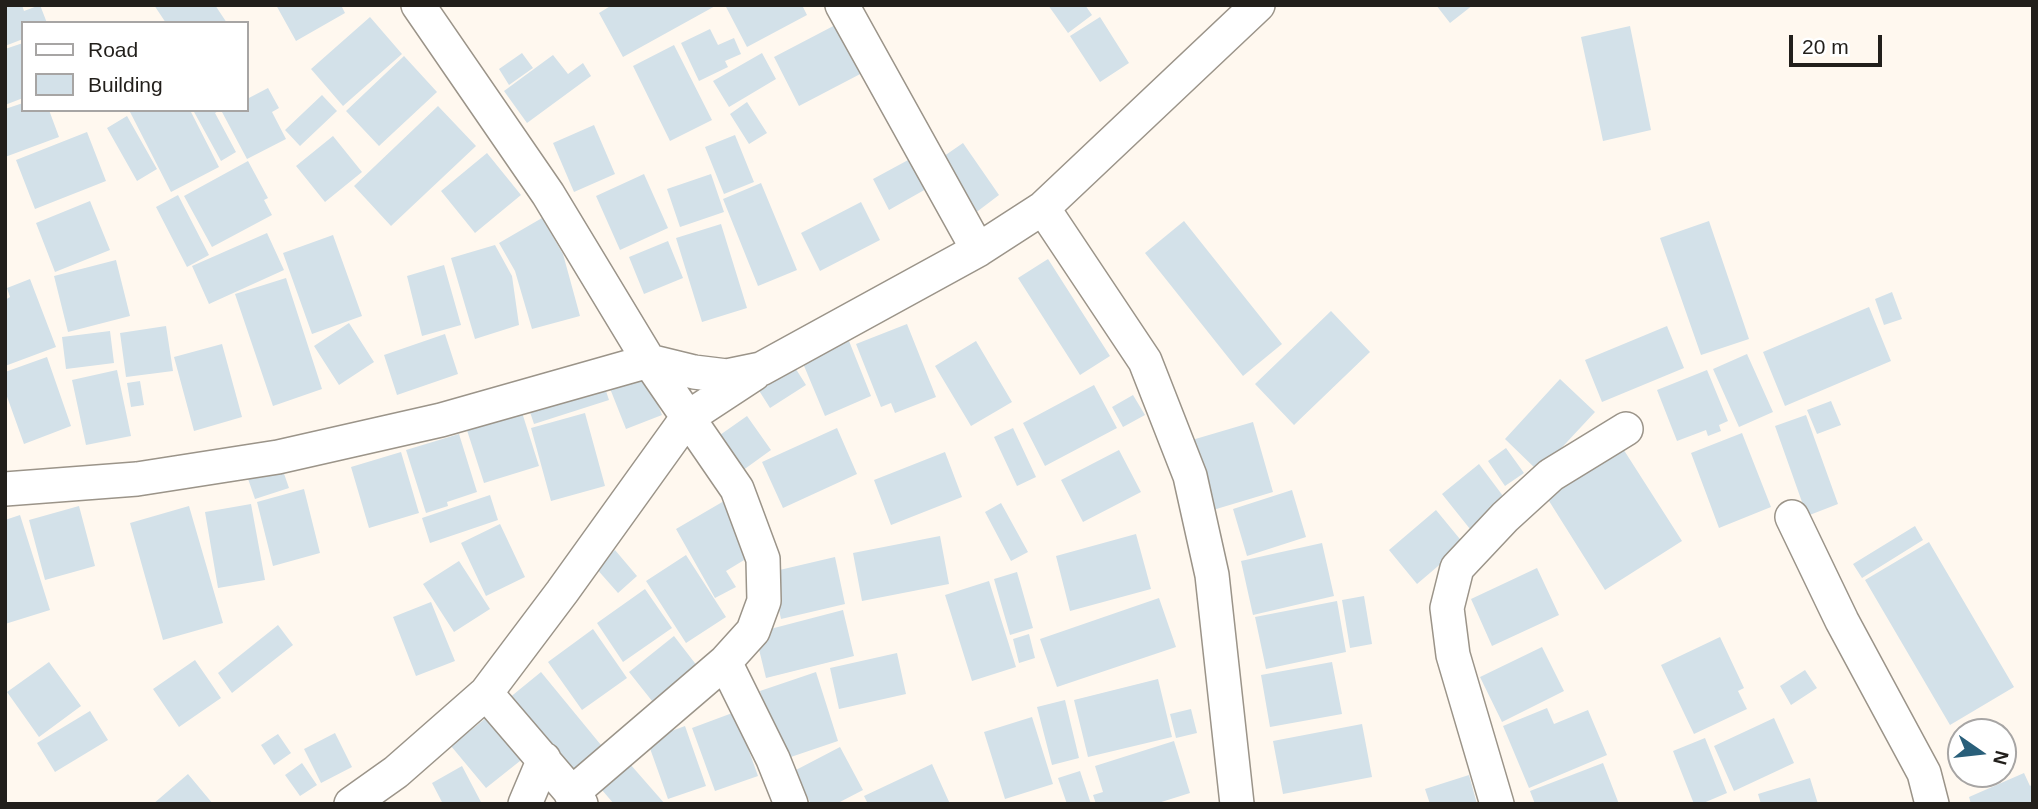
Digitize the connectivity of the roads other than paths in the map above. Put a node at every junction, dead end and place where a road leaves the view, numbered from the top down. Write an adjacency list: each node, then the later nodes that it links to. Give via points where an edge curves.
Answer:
1 (418, 5): 6 (street, via 548,194)
2 (842, 5): 5 (street)
3 (1258, 5): 4 (street)
4 (1043, 208): 5 (street); 19 (street, via 1145,361 1190,476 1212,575)
5 (978, 250): 7 (street)
6 (649, 361): 7 (street, via 727,376); 8 (street); 10 (street, via 441,420 278,457 137,479)
7 (761, 369): 8 (street)
8 (687, 418): 12 (street, via 737,489 763,559 764,601 753,631); 13 (street)
9 (1626, 429): 20 (street, via 1551,475 1457,568 1447,608 1452,655)
10 (5, 489)
11 (1792, 517): 21 (street, via 1924,774)
12 (725, 662): 15 (street); 18 (street)
13 (486, 693): 14 (street); 16 (street, via 396,772)
14 (544, 759): 15 (street); 17 (street)
15 (576, 799)
16 (351, 804)
17 (525, 804)
18 (791, 804)
19 (1237, 804)
20 (1497, 804)
21 (1932, 804)

